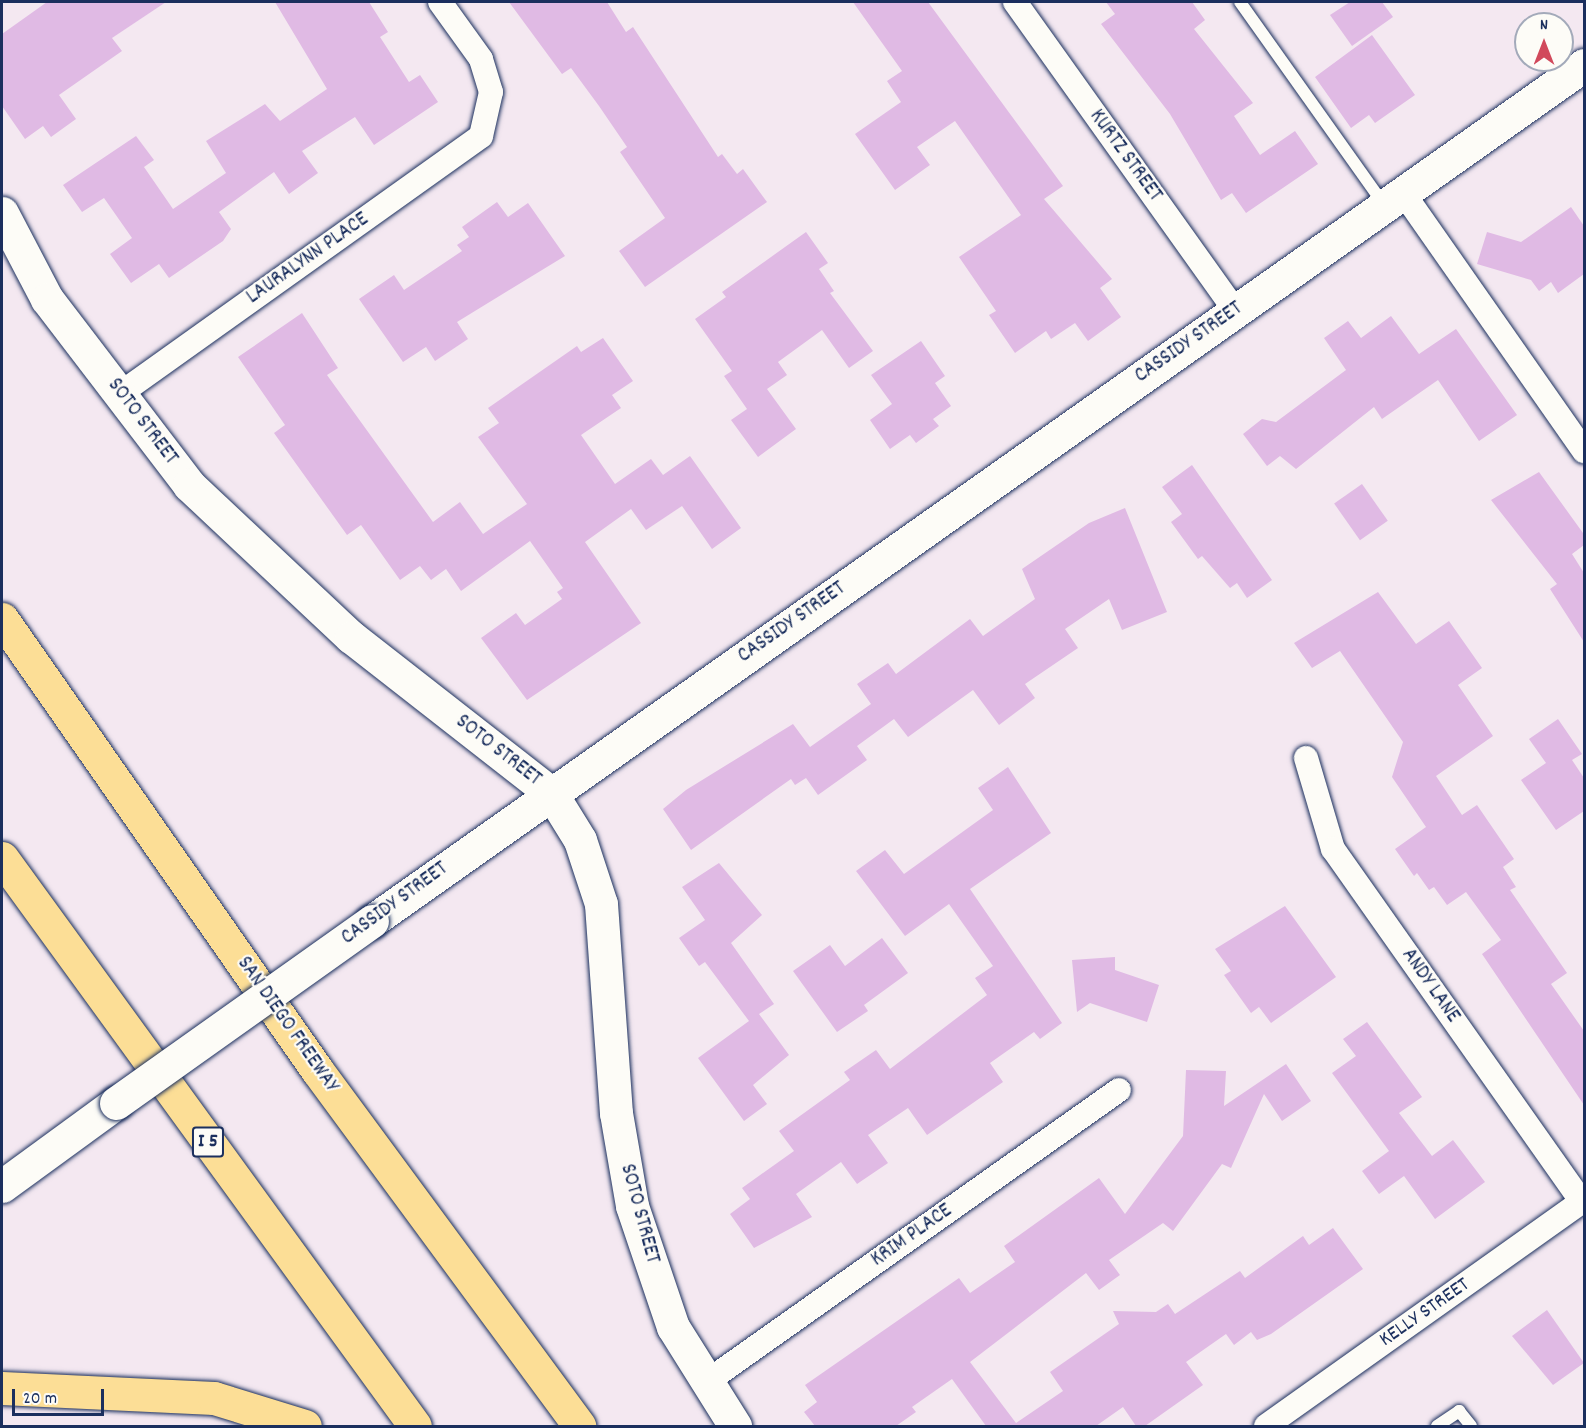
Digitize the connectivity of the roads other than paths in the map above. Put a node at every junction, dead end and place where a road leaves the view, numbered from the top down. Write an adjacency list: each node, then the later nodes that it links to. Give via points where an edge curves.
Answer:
1 (440, 2): 8 (street, LAURALYNN PLACE, via 481,59 490,92 481,136)
2 (1015, 2): 7 (street, KURTZ STREET)
3 (1240, 2): 5 (lane)
4 (1584, 65): 5 (main road, CASSIDY STREET)
5 (1394, 200): 7 (main road, CASSIDY STREET); 9 (street)
6 (2, 213): 8 (main road, SOTO STREET, via 47,299)
7 (1235, 310): 12 (main road, CASSIDY STREET)
8 (121, 393): 12 (main road, SOTO STREET, via 189,485 334,621)
9 (1584, 451)
10 (2, 619): 21 (highway, SAN DIEGO FREEWAY, via 317,1070)
11 (1306, 758): 16 (street, ANDY LANE, via 1333,849)
12 (551, 793): 15 (main road, CASSIDY STREET, bridge); 17 (main road, SOTO STREET, via 580,840 601,904 616,1113 632,1206 673,1327)
13 (2, 858): 20 (highway, I 5)
14 (1119, 1090): 17 (street, KRIM PLACE)
15 (2, 1186)
16 (1583, 1201): 23 (street, KELLY STREET)
17 (705, 1383): 22 (main road, SOTO STREET)
18 (2, 1388): 19 (highway, via 214,1398)
19 (305, 1426)
20 (415, 1426)
21 (579, 1426)
22 (735, 1426)
23 (1266, 1426)
24 (1437, 1426): 25 (lane, via 1459,1411)
25 (1471, 1426)

